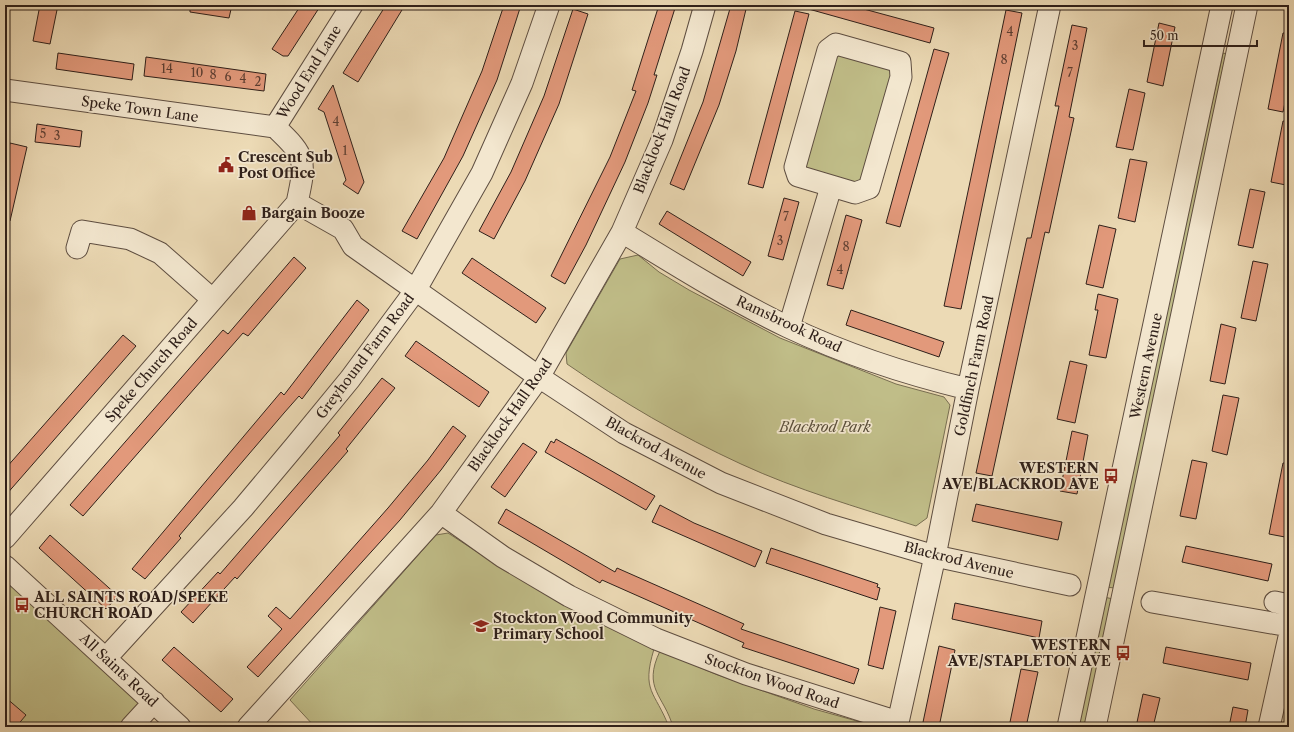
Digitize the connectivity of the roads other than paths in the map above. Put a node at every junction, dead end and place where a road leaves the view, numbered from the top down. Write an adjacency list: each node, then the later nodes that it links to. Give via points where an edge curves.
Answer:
1 (352, 5): 8 (street, Wood End Lane)
2 (549, 5): 13 (street, Greyhound Farm Road, via 522,83 482,173)
3 (705, 5): 11 (street, Blacklock Hall Road, via 662,140)
4 (1050, 5): 17 (street, Goldfinch Farm Road)
5 (1222, 5): 32 (street, Western Avenue)
6 (1247, 5): 33 (street, Western Avenue)
7 (5, 90): 8 (street, Speke Town Lane)
8 (274, 128): 10 (street, Wood End Lane, via 293,144 301,157 303,173)
9 (831, 187): 9 (street, via 798,176 795,167 828,50 836,44 900,62 902,77 869,188 855,193); 15 (street)
10 (297, 203): 13 (street, Blackrod Avenue, via 343,229 353,246); 14 (street, Speke Church Road)
11 (622, 232): 15 (street, Ramsbrook Road, via 741,303); 16 (street, Blacklock Hall Road)
12 (77, 248): 14 (street, via 82,231 130,239 160,254)
13 (415, 291): 16 (street, Blackrod Avenue); 26 (street, Greyhound Farm Road, via 350,379 243,508)
14 (212, 299): 19 (street, Speke Church Road)
15 (789, 327): 17 (street, Ramsbrook Road, via 880,365)
16 (540, 377): 18 (street, Blacklock Hall Road); 20 (street, Blackrod Avenue, via 624,433 720,482 826,524)
17 (968, 390): 20 (street, Goldfinch Farm Road)
18 (441, 513): 28 (street, Stockton Wood Road, via 503,557 569,596 656,639 746,674); 31 (street, Blacklock Hall Road)
19 (5, 538)
20 (935, 556): 22 (street, Blackrod Avenue); 28 (street, Goldfinch Farm Road)
21 (5, 566): 26 (street, All Saints Road)
22 (1070, 585)
23 (1152, 602): 24 (street)
24 (1289, 626)
25 (1289, 637): 34 (street)
26 (106, 658): 27 (street, All Saints Road)
27 (154, 702): 29 (street); 30 (street, All Saints Road)
28 (898, 725)
29 (131, 727)
30 (180, 727)
31 (248, 727)
32 (1068, 727)
33 (1095, 727)
34 (1269, 727)

